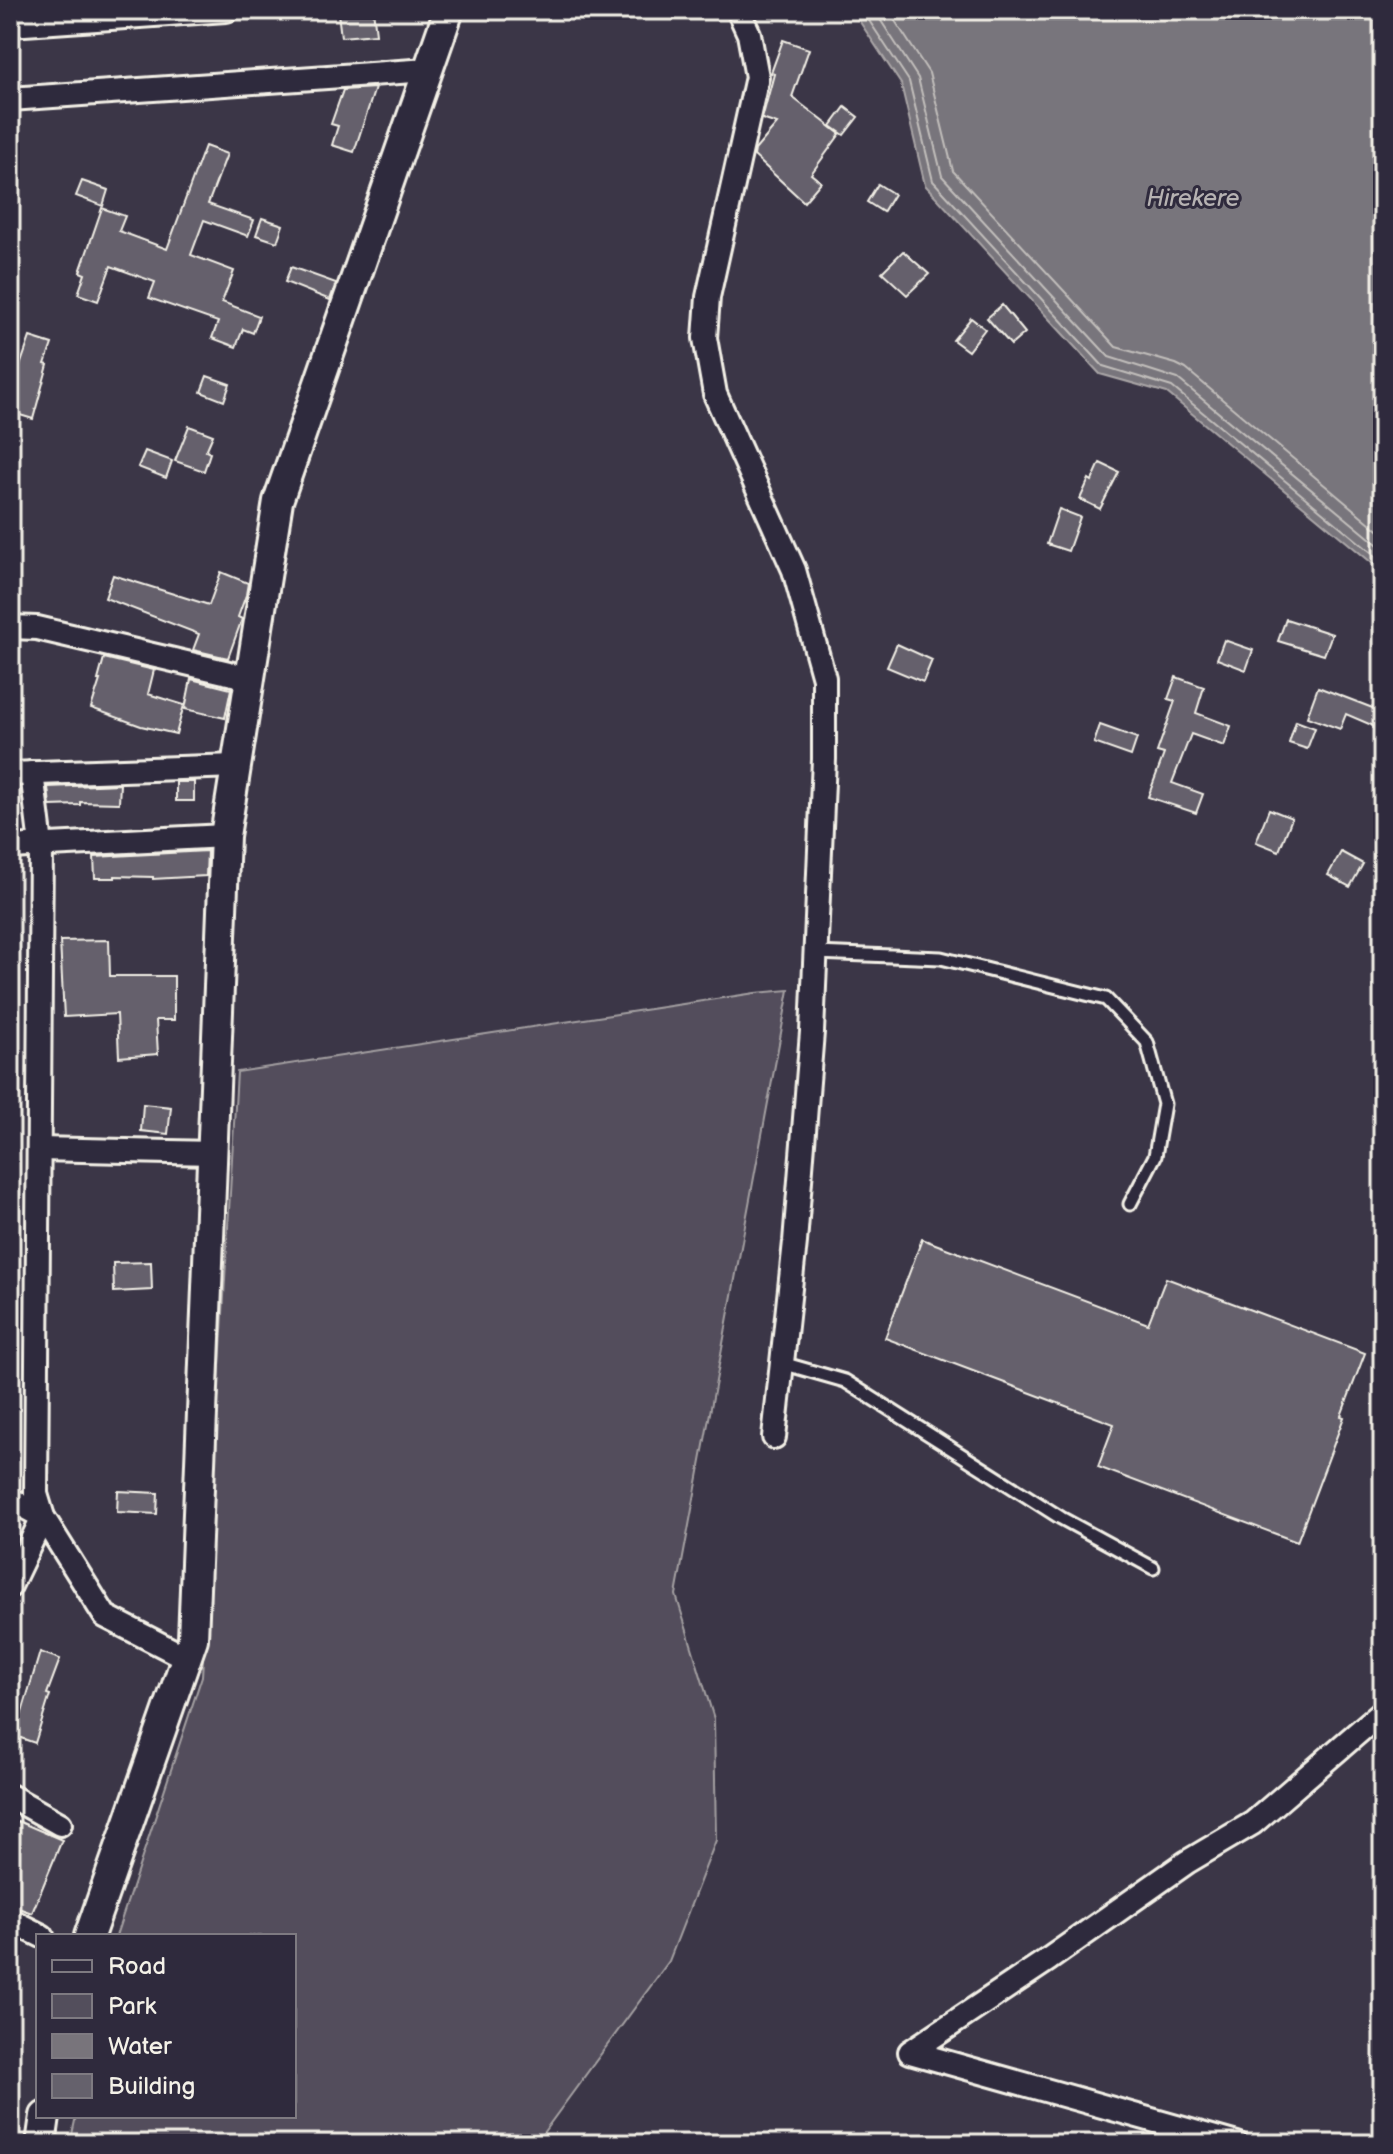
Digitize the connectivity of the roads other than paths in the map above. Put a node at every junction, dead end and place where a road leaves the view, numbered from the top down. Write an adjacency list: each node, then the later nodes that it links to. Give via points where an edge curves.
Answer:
1 (226, 10): 4 (street)
2 (449, 10): 5 (street)
3 (738, 10): 14 (street, via 749,34 757,77 708,297 705,338 715,394 794,570 824,678)
4 (10, 25)
5 (428, 70): 6 (street); 8 (street, via 278,501)
6 (10, 99)
7 (10, 627): 8 (street, via 37,628)
8 (250, 678): 9 (street)
9 (236, 766): 10 (street); 11 (street)
10 (21, 774): 12 (street)
11 (225, 836): 12 (street); 16 (street)
12 (41, 845): 13 (street); 15 (street)
13 (10, 847)
14 (816, 953): 17 (lane, via 941,958 1106,999 1147,1042 1164,1104 1155,1156); 18 (street)
15 (39, 1149): 16 (street); 21 (street, via 36,1494)
16 (213, 1153): 24 (street, via 198,1549 193,1639)
17 (1130, 1204)
18 (782, 1363): 19 (street); 22 (lane, via 845,1381 1061,1518)
19 (774, 1437)
20 (10, 1499): 21 (street)
21 (43, 1517): 23 (street); 24 (street, via 105,1616)
22 (1153, 1568)
23 (10, 1586)
24 (187, 1656): 30 (street)
25 (1383, 1711): 33 (street, via 1253,1823 1187,1862 910,2052)
26 (10, 1796): 27 (street)
27 (60, 1824)
28 (10, 1920): 29 (street)
29 (38, 1934)
30 (90, 1934)
31 (45, 2118): 32 (street)
32 (41, 2144)
33 (1237, 2144)

